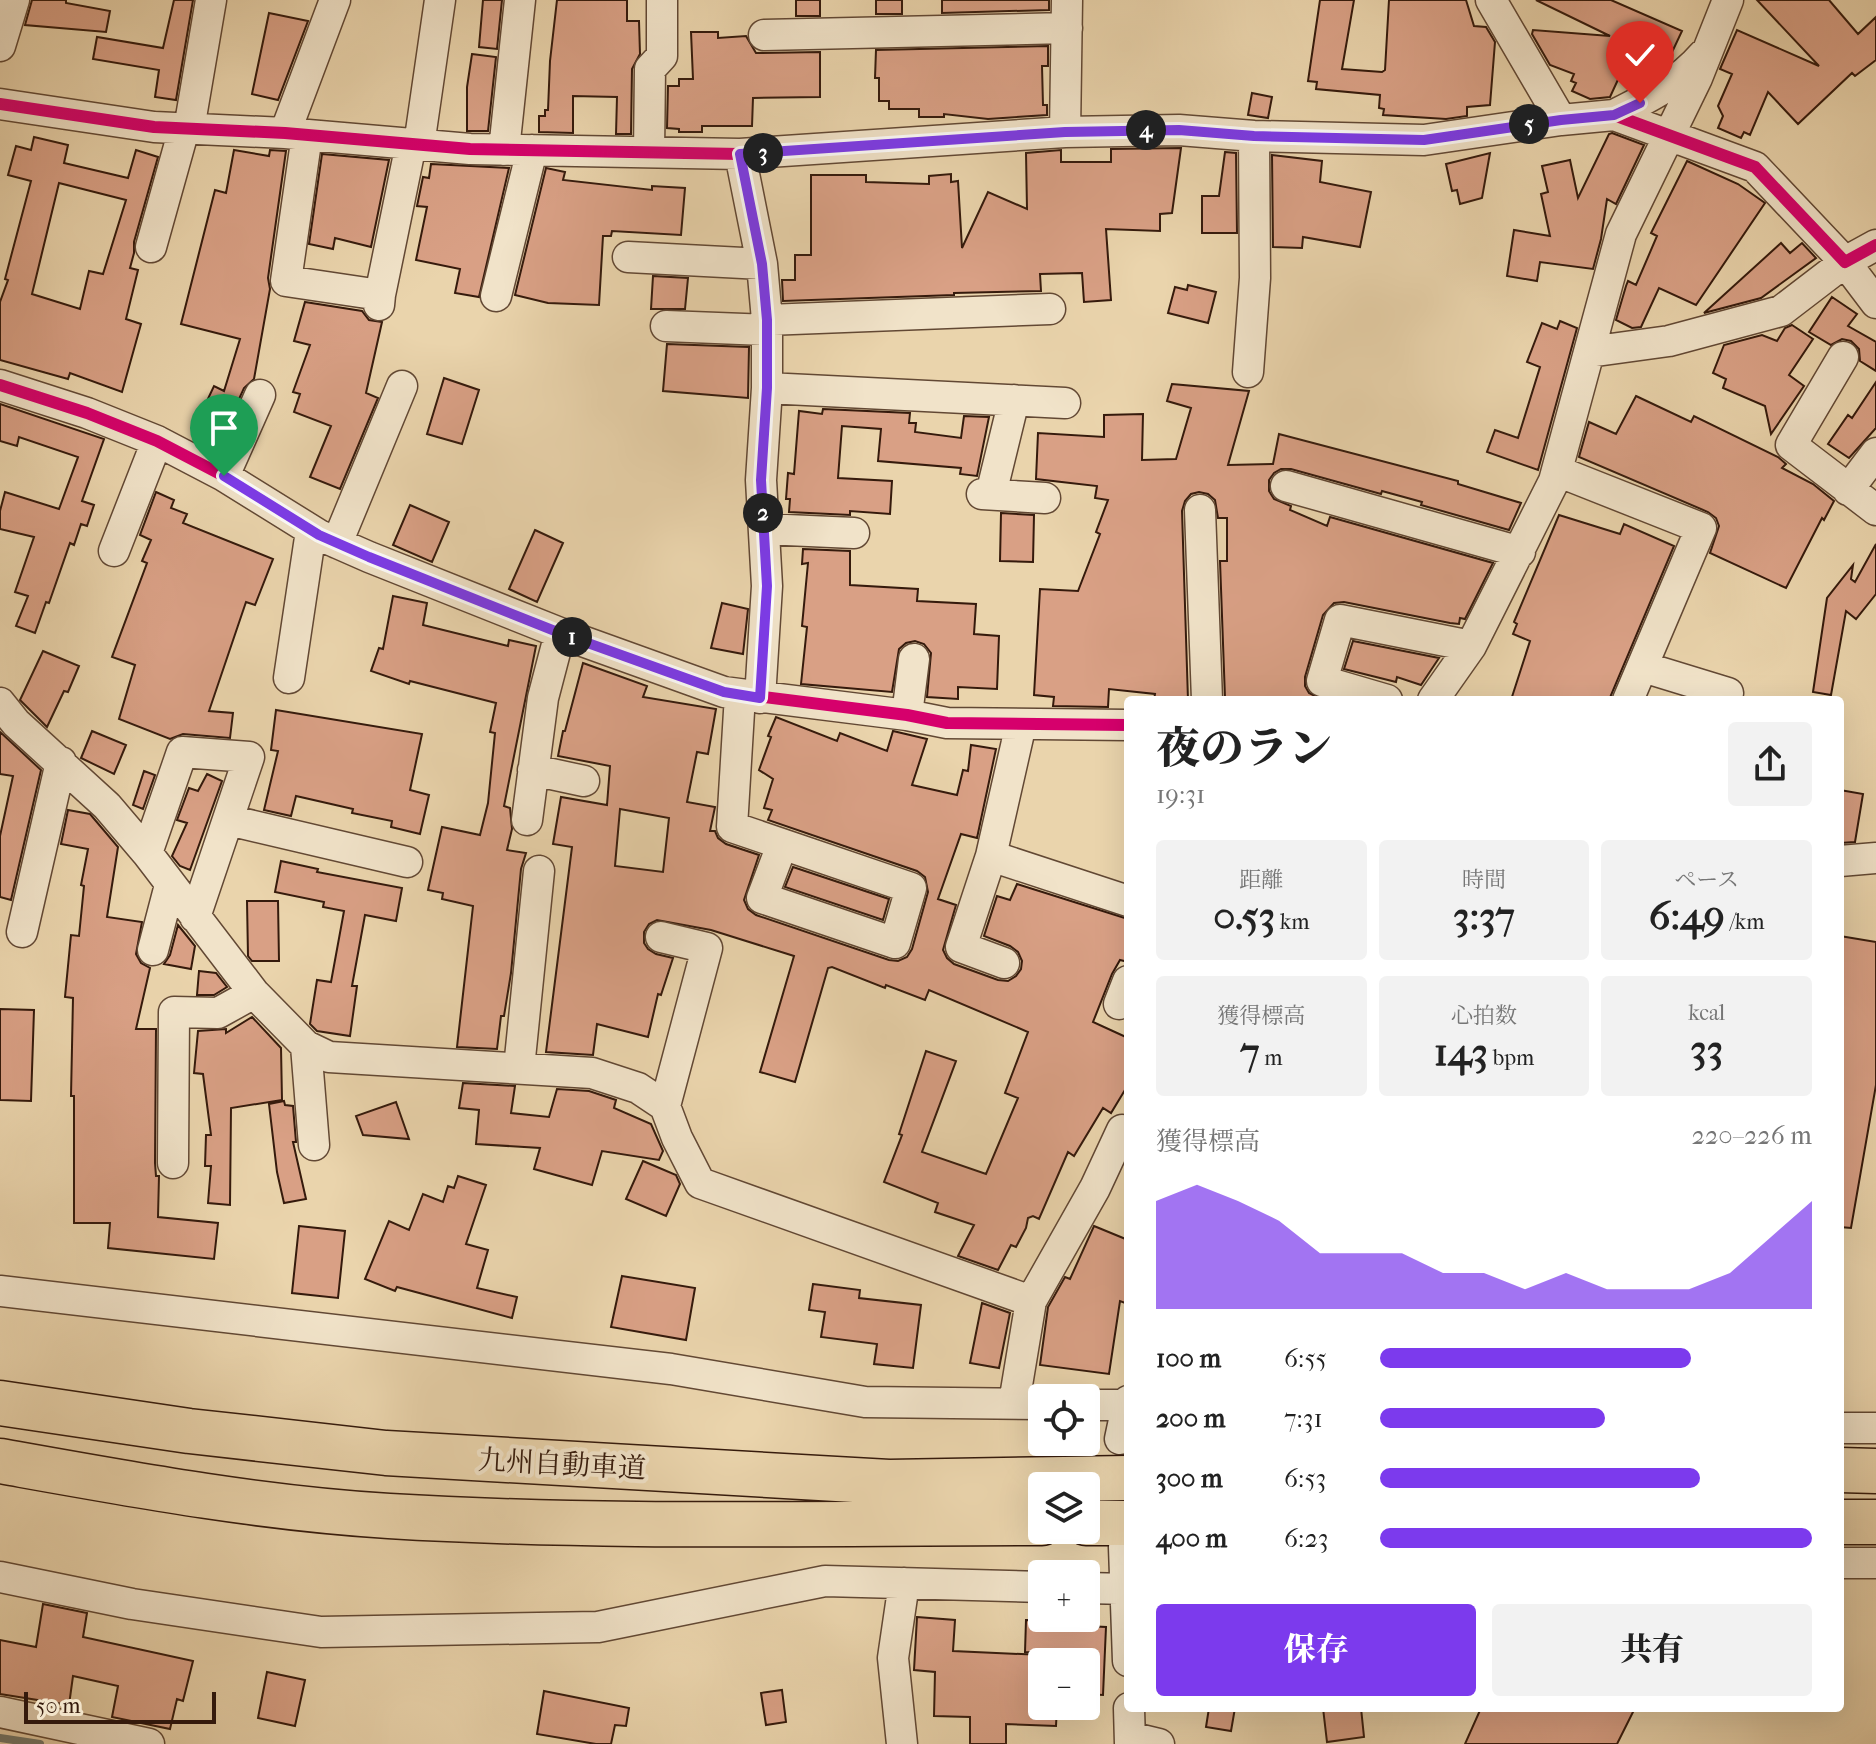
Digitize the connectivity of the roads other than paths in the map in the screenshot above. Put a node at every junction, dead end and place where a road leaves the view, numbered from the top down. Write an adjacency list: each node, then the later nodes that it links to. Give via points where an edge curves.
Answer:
1 (14, 0): 11 (street)
2 (211, 0): 16 (street)
3 (335, 0): 18 (street)
4 (440, 0): 21 (street)
5 (520, 0): 22 (street)
6 (662, 0): 23 (street, via 662,56 650,69)
7 (1491, 0): 15 (street)
8 (1728, 0): 12 (street)
9 (1067, 14): 10 (street); 17 (street)
10 (764, 35)
11 (0, 46)
12 (1707, 51): 14 (street, via 1690,70); 20 (street)
13 (2, 111): 16 (street)
14 (1614, 115): 15 (street); 20 (street)
15 (1561, 120): 19 (street, via 1424,140)
16 (186, 129): 18 (street); 26 (street)
17 (1065, 132): 19 (street, via 1179,130); 24 (street)
18 (296, 134): 21 (street); 21 (street, via 286,281 379,300)
19 (1254, 136): 37 (street, via 1255,278)
20 (1669, 136): 28 (street, via 1755,167); 35 (street, via 1621,234)
21 (415, 144): 22 (street)
22 (518, 150): 23 (street); 30 (street)
23 (649, 152): 24 (street)
24 (740, 154): 29 (street)
25 (1876, 245): 28 (street)
26 (151, 247)
27 (628, 257): 29 (street)
28 (1845, 262): 31 (street); 35 (street, via 1781,311 1669,341)
29 (762, 264): 33 (street)
30 (496, 296)
31 (1876, 303)
32 (1050, 312): 33 (street)
33 (767, 325): 34 (street); 40 (street)
34 (666, 326)
35 (1589, 352): 46 (street)
36 (1843, 357): 49 (street, via 1791,445)
37 (1248, 372)
38 (0, 385): 44 (street)
39 (402, 386): 55 (street)
40 (767, 388): 42 (street); 53 (street, via 761,480)
41 (260, 395): 47 (street)
42 (1014, 400): 43 (street); 50 (street, via 986,494)
43 (1065, 403)
44 (157, 441): 47 (street); 56 (street)
45 (1876, 453): 49 (street)
46 (1557, 471): 57 (street); 61 (street, via 1701,528)
47 (224, 476): 55 (street)
48 (1286, 486): 57 (street)
49 (1848, 490): 52 (street)
50 (1045, 498)
51 (1200, 510): 65 (street)
52 (1876, 510)
53 (764, 529): 54 (street); 64 (street, via 767,586)
54 (854, 533)
55 (324, 537): 58 (street); 62 (street)
56 (114, 551)
57 (1520, 552): 59 (street)
58 (560, 633): 64 (street, via 724,692); 74 (street, via 543,698)
59 (1471, 646): 66 (street, via 1340,620 1322,681); 67 (street)
60 (914, 659): 70 (street)
61 (1643, 667): 63 (street); 68 (street)
62 (289, 678)
63 (1728, 693)
64 (750, 696): 70 (street); 78 (street, via 732,827)
65 (1207, 696)
66 (1373, 696)
67 (1436, 696)
68 (1630, 696)
69 (0, 703): 73 (street)
70 (907, 715): 71 (street, via 947,723)
71 (1021, 724): 72 (street); 80 (street)
72 (1124, 725)
73 (61, 762): 79 (street); 88 (street)
74 (533, 770): 75 (street); 77 (street)
75 (584, 781)
76 (228, 820): 79 (street, via 249,757 182,752); 83 (street); 87 (street)
77 (527, 820)
78 (782, 845): 78 (street, via 911,888 895,943 762,898)
79 (147, 853): 85 (street)
80 (991, 856): 86 (street); 91 (street, via 961,947)
81 (1876, 858): 82 (street)
82 (1844, 861)
83 (407, 862)
84 (539, 871): 94 (street)
85 (170, 885): 87 (street); 90 (street)
86 (1124, 900)
87 (195, 917): 92 (street)
88 (22, 932)
89 (661, 937): 95 (street, via 707,948)
90 (153, 950)
91 (1004, 963)
92 (254, 993): 93 (street); 98 (street, via 218,1013 174,1012)
93 (306, 1046): 94 (street, via 329,1057); 97 (street)
94 (519, 1068): 95 (street, via 592,1073 638,1088)
95 (665, 1106): 100 (street, via 700,1183)
96 (1122, 1130): 100 (street)
97 (314, 1145)
98 (173, 1163)
99 (0, 1291): 103 (street, via 671,1369 865,1402)
100 (1031, 1301): 101 (street)
101 (1029, 1384)
102 (0, 1403): 108 (highway, 九州自動車道, via 189,1431 415,1455 889,1482)
103 (1028, 1404)
104 (1124, 1404): 105 (street)
105 (1100, 1405)
106 (1844, 1428): 107 (street)
107 (1876, 1428)
108 (1124, 1459)
109 (0, 1461): 114 (highway, 九州自動車道, via 187,1494 386,1516 557,1524)
110 (1844, 1470): 111 (highway)
111 (1876, 1471)
112 (1844, 1522): 113 (highway)
113 (1876, 1522)
114 (1028, 1523)
115 (1100, 1527): 116 (highway)
116 (1124, 1534)
117 (1844, 1563): 118 (street)
118 (1876, 1563)
119 (0, 1577): 120 (street, via 132,1604 321,1632 598,1627 825,1581)
120 (904, 1583): 121 (street); 127 (street, via 893,1658)
121 (1028, 1587)
122 (1100, 1588): 123 (street)
123 (1124, 1589)
124 (0, 1712): 126 (street)
125 (1129, 1730): 128 (street)
126 (149, 1744)
127 (902, 1744)
128 (1159, 1744)

